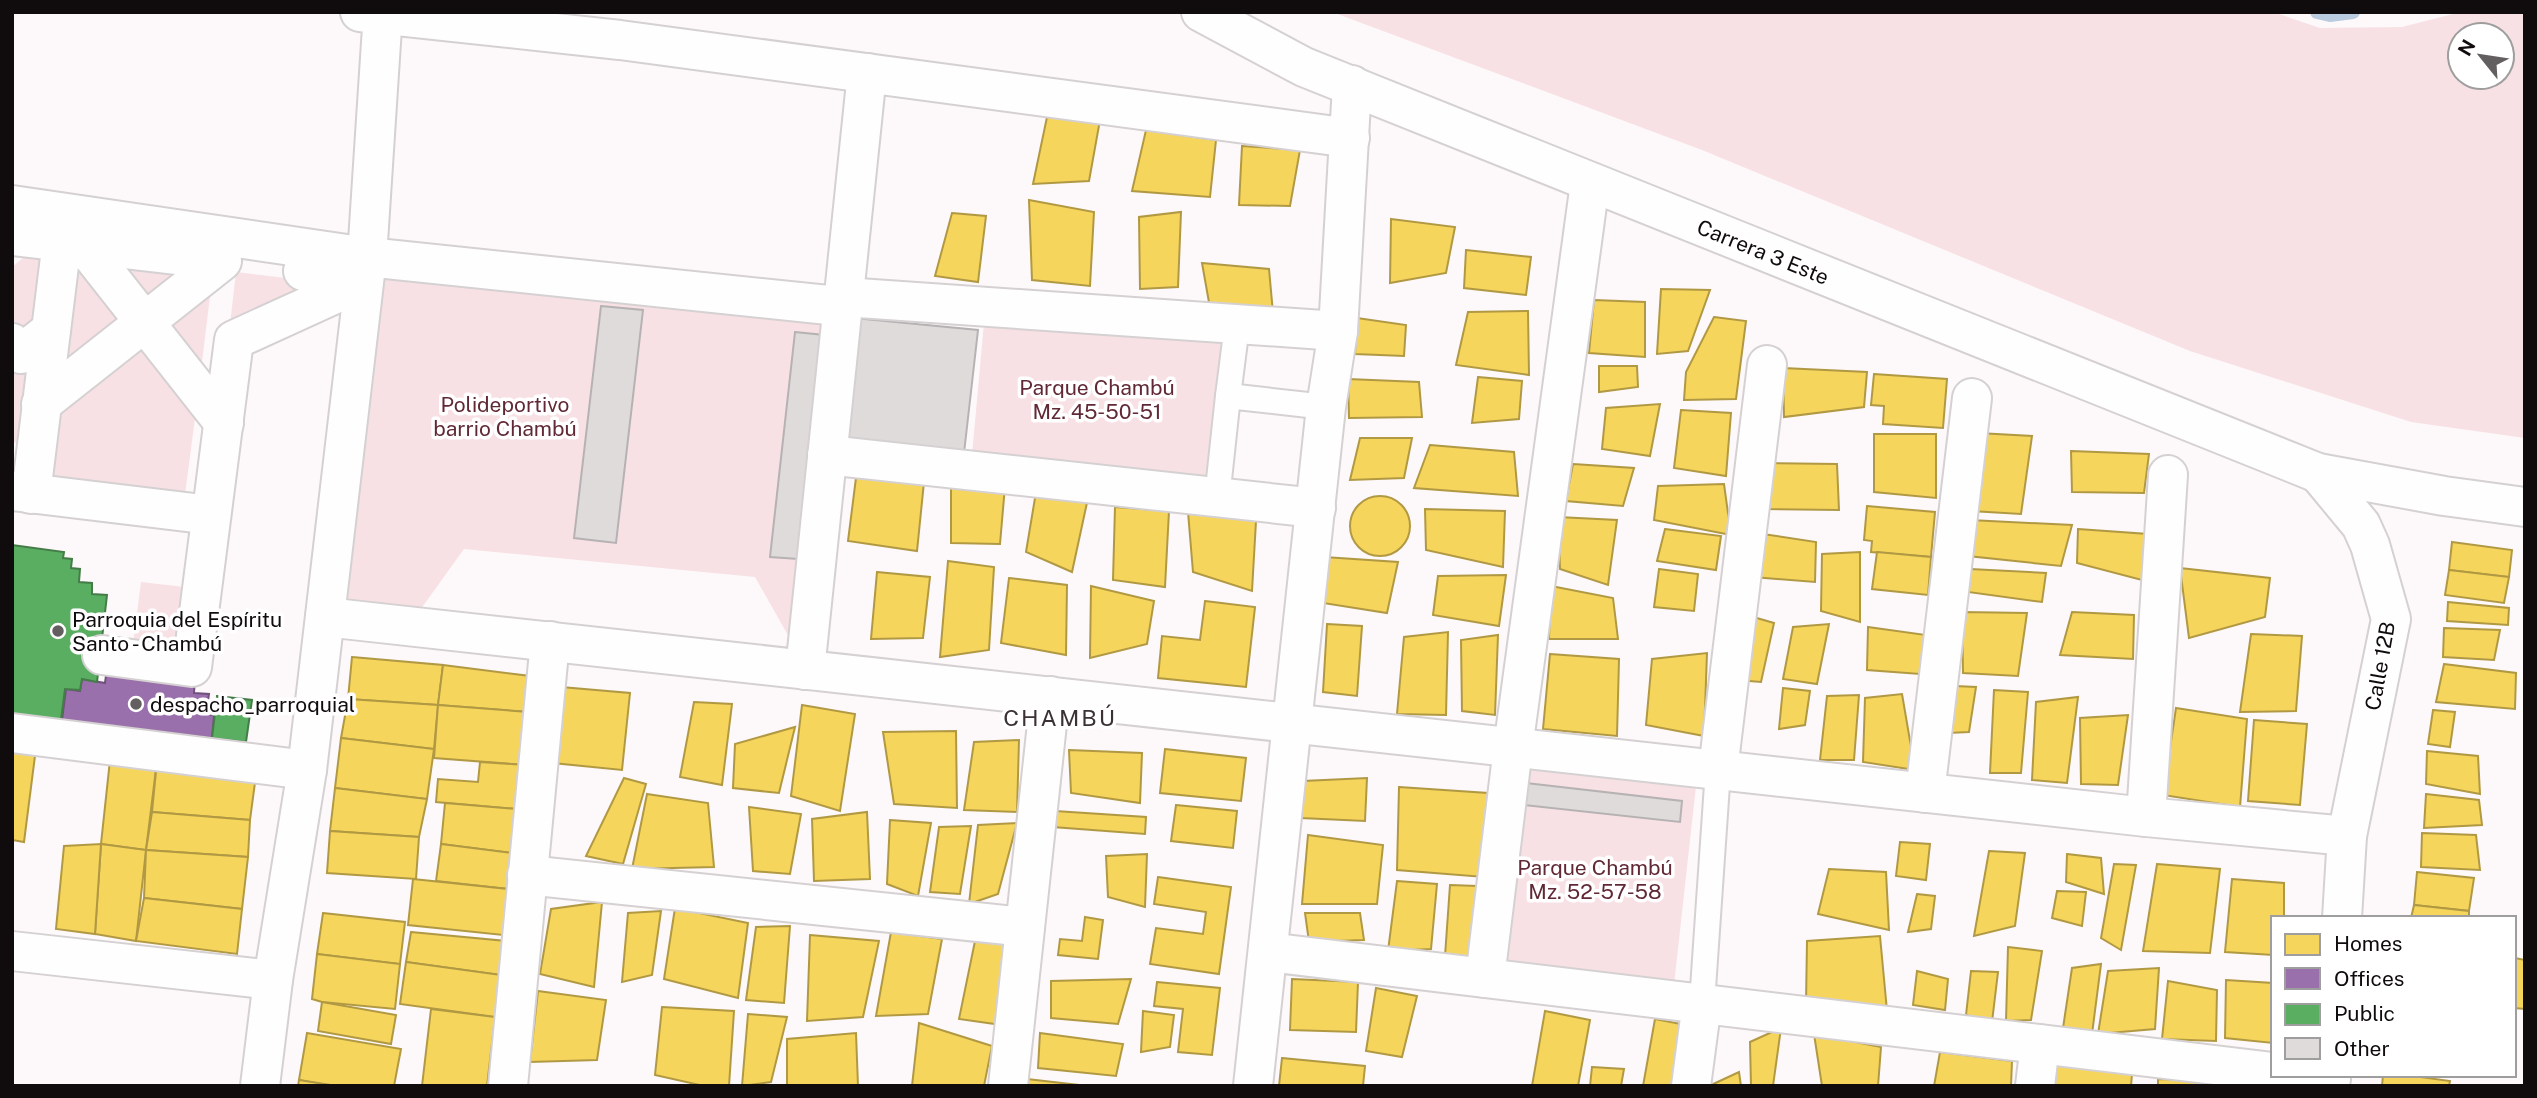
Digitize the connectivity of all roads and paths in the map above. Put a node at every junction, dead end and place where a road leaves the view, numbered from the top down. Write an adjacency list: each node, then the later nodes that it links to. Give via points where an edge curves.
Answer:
1 (375, 13): 3 (street); 10 (street)
2 (1207, 16): 5 (street, Carrera 3 Este, via 1304,67)
3 (621, 26): 4 (street)
4 (867, 73): 6 (street); 12 (street)
5 (1352, 85): 6 (street); 7 (street, Carrera 3 Este)
6 (1350, 138): 15 (street)
7 (1590, 183): 25 (street, Carrera 3 Este); 39 (street)
8 (12, 205): 10 (street)
9 (41, 243): 11 (street); 13 (street); 14 (street)
10 (367, 257): 12 (street); 32 (street)
11 (222, 261): 13 (street); 23 (street, via 320,273 336,277 340,283 335,294 234,340)
12 (841, 302): 15 (street); 24 (street)
13 (144, 322): 21 (street); 23 (street)
14 (51, 330): 17 (street); 21 (street)
15 (1338, 331): 22 (street)
16 (1235, 341): 19 (lane)
17 (15, 353)
18 (1767, 365): 41 (street)
19 (1228, 396): 22 (lane); 28 (lane)
20 (1972, 398): 42 (street)
21 (41, 404): 27 (street)
22 (1326, 407): 30 (street)
23 (224, 423): 31 (street)
24 (827, 455): 30 (street); 35 (street)
25 (2318, 473): 29 (street, Carrera 3 Este); 44 (street, Calle 12B, via 2361,525 2391,618)
26 (2168, 475): 43 (street)
27 (22, 480): 31 (street)
28 (1218, 489)
29 (2525, 507)
30 (1316, 508): 37 (street)
31 (211, 516): 34 (street, via 191,667)
32 (325, 617): 33 (street); 40 (street)
33 (550, 641): 35 (street); 45 (street)
34 (102, 655)
35 (805, 670): 36 (street)
36 (1050, 696): 37 (street); 47 (street)
37 (1293, 723): 39 (street); 49 (street)
38 (12, 733): 40 (street)
39 (1513, 748): 41 (street); 50 (street)
40 (307, 770): 51 (street)
41 (1718, 770): 42 (street); 52 (lane)
42 (1925, 793): 43 (street)
43 (2146, 817): 44 (street)
44 (2347, 836): 46 (street, Calle 12B)
45 (527, 875): 47 (street); 55 (street)
46 (2342, 916)
47 (1025, 928): 57 (street)
48 (12, 951): 51 (street)
49 (1268, 951): 50 (street); 58 (street)
50 (1485, 978): 52 (street)
51 (272, 980): 56 (street)
52 (1702, 1003): 53 (street); 59 (street)
53 (2040, 1044): 54 (street); 60 (street)
54 (2271, 1072)
55 (513, 1085)
56 (260, 1086)
57 (1008, 1086)
58 (1253, 1086)
59 (1691, 1086)
60 (2035, 1086)

